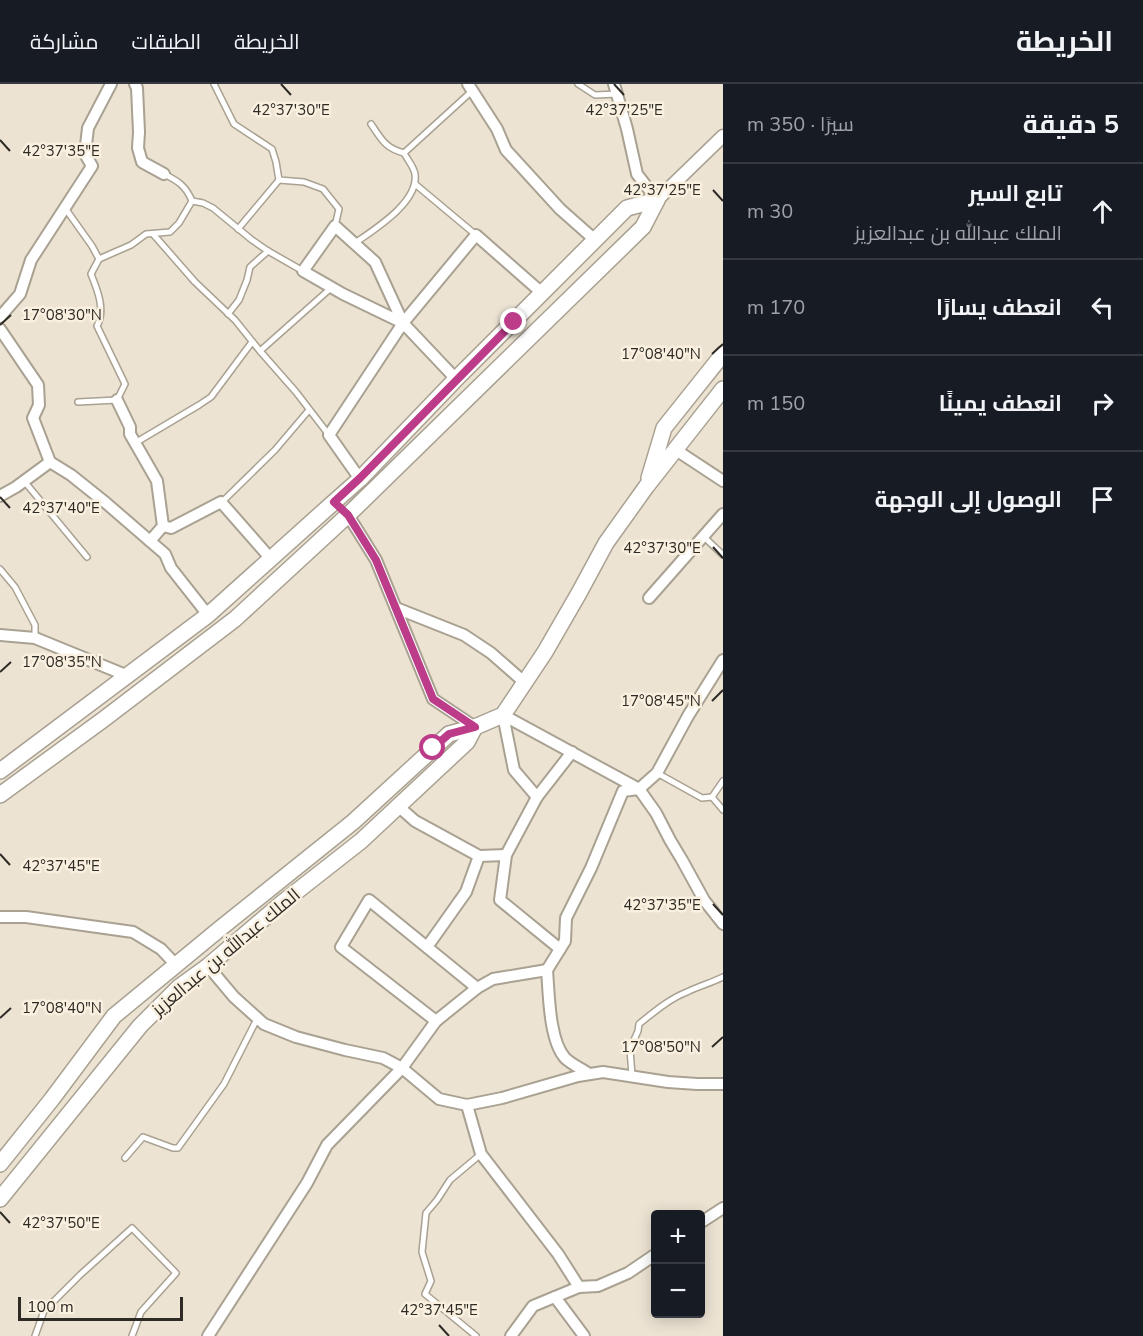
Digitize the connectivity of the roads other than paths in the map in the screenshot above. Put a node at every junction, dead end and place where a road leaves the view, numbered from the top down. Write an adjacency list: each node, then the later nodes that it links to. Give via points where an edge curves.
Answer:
1 (111, 84): 15 (street, via 88,128 85,154 92,166)
2 (135, 84): 10 (street, via 142,162)
3 (214, 84): 11 (lane, via 234,124 272,149)
4 (578, 84): 6 (lane, via 595,95)
5 (470, 88): 9 (lane); 20 (street, via 506,150 560,209)
6 (616, 89): 13 (street, via 637,174)
7 (371, 124): 9 (lane, via 386,145)
8 (723, 136): 13 (street)
9 (404, 153): 12 (lane, via 415,172)
10 (164, 174): 14 (lane, via 188,190)
11 (279, 180): 16 (lane, via 304,182 323,189 339,209); 17 (lane)
12 (415, 184): 19 (lane); 21 (lane, via 395,213)
13 (657, 200): 20 (main road, via 627,208); 51 (main road, via 644,228)
14 (192, 201): 17 (lane, via 213,208); 18 (lane, via 170,232)
15 (65, 207): 23 (lane); 28 (street, via 31,260 20,294)
16 (335, 226): 21 (street); 24 (street)
17 (238, 229): 22 (lane)
18 (153, 234): 23 (lane); 27 (lane)
19 (476, 235): 26 (street); 29 (street)
20 (595, 240): 26 (main road)
21 (355, 244): 29 (street, via 375,262)
22 (268, 251): 24 (lane); 27 (lane, via 250,267 239,300)
23 (99, 259): 36 (lane, via 91,274 99,295 97,326 125,384)
24 (303, 271): 25 (street)
25 (331, 288): 29 (street); 32 (lane)
26 (543, 293): 34 (main road)
27 (228, 314): 31 (lane)
28 (0, 317)
29 (403, 323): 34 (street); 39 (street)
30 (0, 329): 42 (street, via 38,385 39,405 33,418)
31 (252, 342): 32 (lane); 40 (lane, via 211,397)
32 (260, 351): 38 (lane)
33 (723, 354): 46 (main road, via 664,428)
34 (456, 379): 43 (main road)
35 (723, 389): 41 (main road)
36 (117, 400): 37 (lane); 40 (street)
37 (78, 402)
38 (309, 410): 39 (lane); 48 (lane, via 275,450)
39 (329, 435): 43 (street)
40 (135, 443): 52 (street, via 157,481)
41 (676, 450): 45 (street); 46 (main road)
42 (50, 462): 44 (street); 54 (street)
43 (360, 478): 49 (main road)
44 (24, 481): 47 (street); 56 (lane)
45 (723, 481)
46 (646, 487): 66 (main road, via 606,543)
47 (0, 496)
48 (221, 502): 52 (street, via 171,528); 57 (street)
49 (334, 502): 51 (main road); 57 (main road)
50 (723, 514): 53 (street)
51 (348, 515): 60 (street, via 376,560); 74 (main road, via 235,619)
52 (163, 526): 54 (street)
53 (703, 536): 55 (lane); 59 (street)
54 (150, 541): 61 (street, via 165,554 171,568)
55 (723, 555)
56 (87, 557)
57 (271, 559): 61 (main road)
58 (0, 569): 63 (lane, via 15,587 35,626)
59 (649, 598)
60 (396, 608): 66 (street, via 464,635); 68 (street, via 433,699)
61 (208, 615): 65 (main road)
62 (0, 635): 63 (street)
63 (34, 638): 65 (street)
64 (723, 660): 71 (street)
65 (128, 676): 70 (main road)
66 (524, 682): 67 (main road)
67 (502, 715): 68 (main road, الملك عبدالله بن عبدالعزيز); 69 (street); 75 (street, via 514,770)
68 (475, 727): 77 (main road, الملك عبدالله بن عبدالعزيز, via 467,742); 85 (main road, الملك عبدالله بن عبدالعزيز, via 449,734 353,822)
69 (572, 752): 73 (street); 75 (street)
70 (0, 771)
71 (657, 773): 73 (street); 76 (lane, via 702,798)
72 (723, 781): 76 (lane)
73 (639, 789): 82 (street, via 704,900); 84 (street, via 623,791 566,918 566,941)
74 (0, 795)
75 (537, 797): 79 (street)
76 (712, 797): 78 (lane)
77 (398, 806): 80 (street, via 415,821); 86 (main road, الملك عبدالله بن عبدالعزيز)
78 (723, 810)
79 (506, 855): 80 (street); 84 (street, via 500,900)
80 (479, 856): 83 (street, via 466,892)
81 (0, 917): 85 (street, via 133,932 161,949)
82 (723, 924)
83 (427, 947): 89 (street); 91 (street, via 369,900 341,947)
84 (560, 949): 87 (street)
85 (176, 965): 99 (main road, الملك عبدالله بن عبدالعزيز, via 114,1016)
86 (208, 966): 90 (street); 100 (main road, الملك عبدالله بن عبدالعزيز, via 178,987 140,1026)
87 (547, 970): 89 (street, via 493,979); 93 (street, via 555,1038 566,1058)
88 (723, 978): 94 (lane, via 687,991 639,1024 630,1048)
89 (477, 988): 91 (street)
90 (257, 1018): 92 (street, via 296,1037 383,1058); 98 (lane, via 224,1084 178,1148 143,1137)
91 (436, 1021): 92 (street)
92 (402, 1068): 96 (street, via 439,1099); 108 (street, via 327,1145 307,1183)
93 (589, 1074): 94 (street); 96 (street)
94 (632, 1076): 95 (street)
95 (723, 1084)
96 (467, 1105): 97 (street)
97 (481, 1154): 104 (street); 109 (lane, via 450,1180 426,1213 422,1252 431,1281 425,1294)
98 (125, 1158)
99 (0, 1164)
100 (0, 1199)
101 (723, 1208): 102 (street)
102 (705, 1220)
103 (651, 1257): 104 (street, via 628,1273 597,1286)
104 (579, 1287): 105 (street)
105 (555, 1297): 110 (street, via 533,1306); 111 (street)
106 (35, 1336): 107 (lane, via 44,1311 132,1228 176,1273 141,1312)
107 (132, 1336)
108 (208, 1336)
109 (476, 1336)
110 (511, 1336)
111 (584, 1336)

